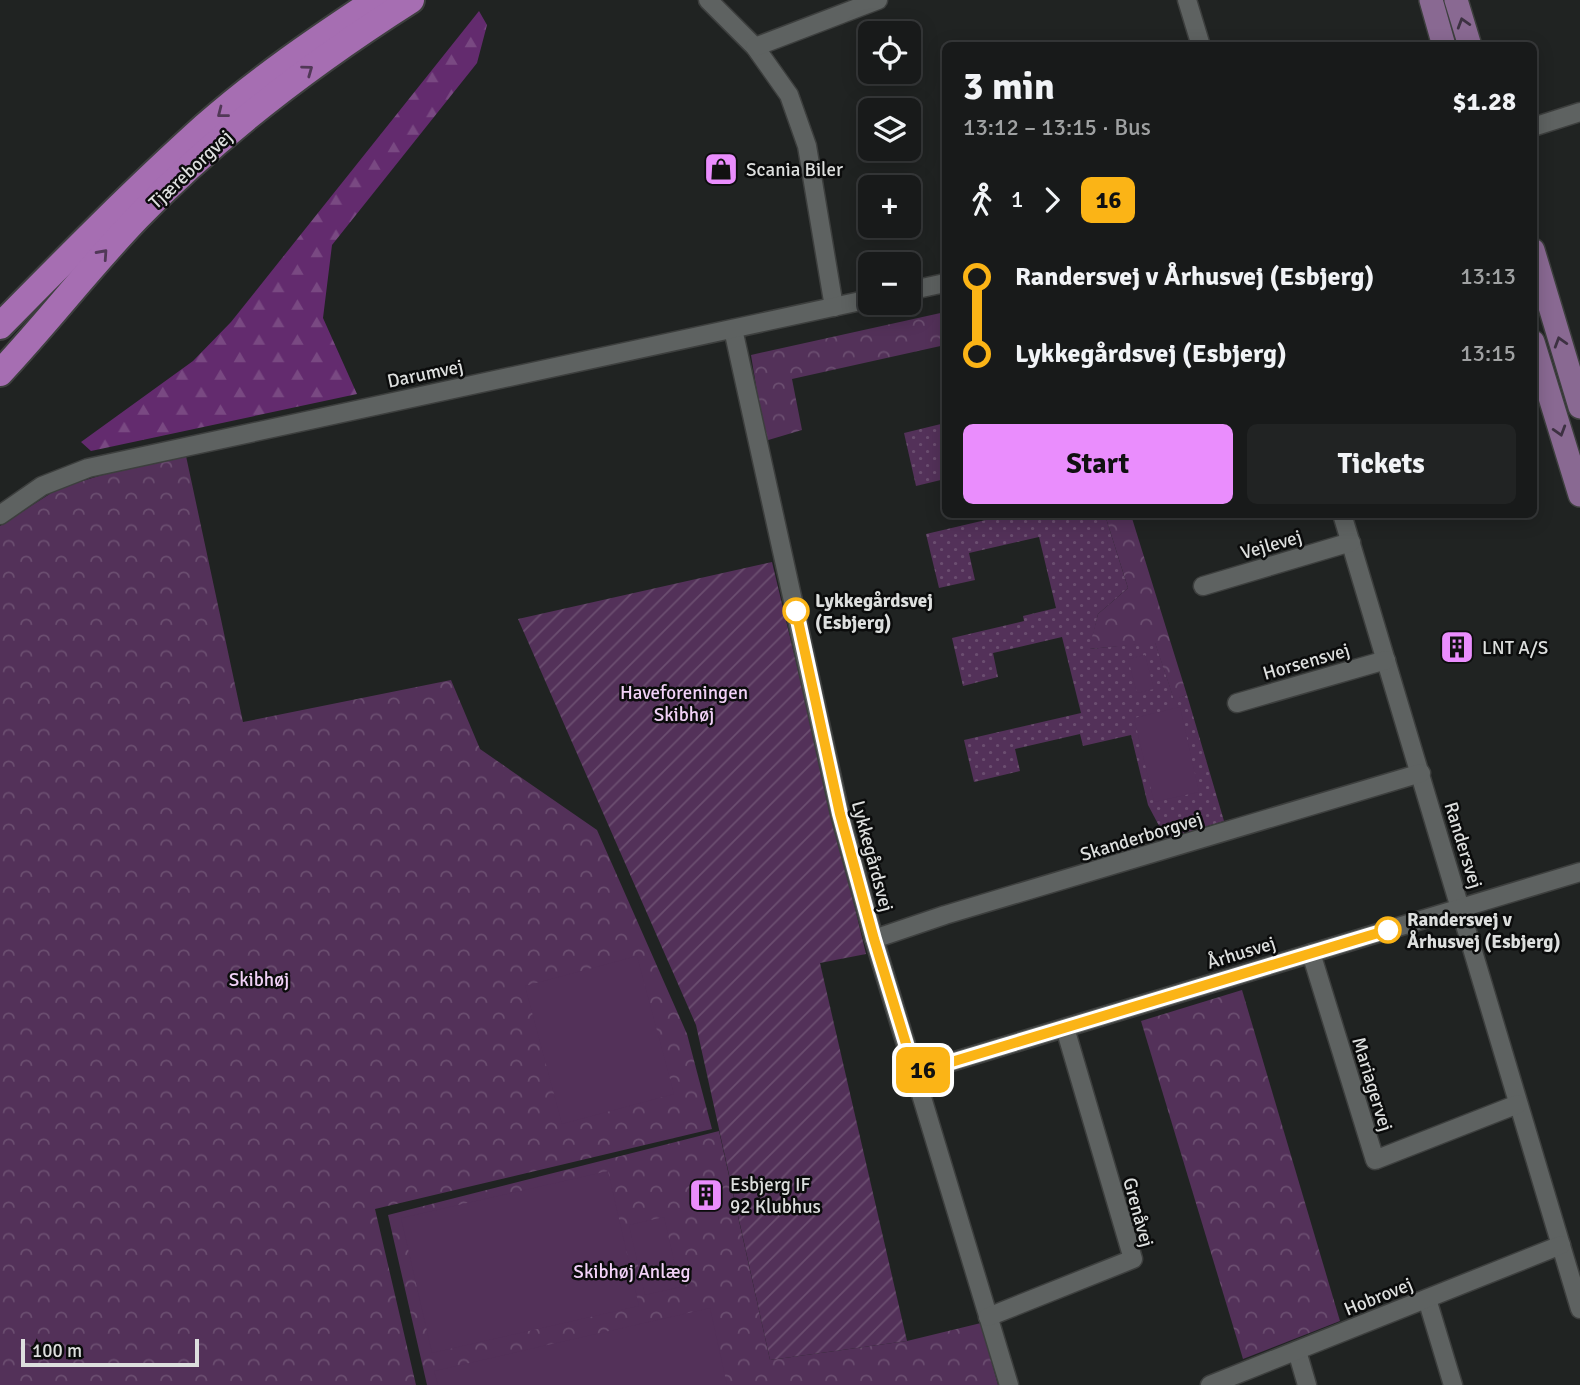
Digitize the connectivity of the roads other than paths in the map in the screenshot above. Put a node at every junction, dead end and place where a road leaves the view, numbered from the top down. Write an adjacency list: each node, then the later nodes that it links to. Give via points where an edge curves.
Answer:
1 (376, 0): 14 (highway, Tjæreborgvej, one-way to 14, via 309,44 207,125)
2 (411, 0): 22 (highway, Tjæreborgvej, one-way to 2, via 103,254 198,159 276,93)
3 (708, 0): 11 (street)
4 (878, 0): 11 (street)
5 (1187, 0): 8 (street)
6 (1430, 0): 9 (main road)
7 (1456, 0): 10 (main road, one-way to 7)
8 (1200, 42)
9 (1443, 42)
10 (1469, 42)
11 (755, 47): 19 (street, via 789,95 807,146)
12 (1580, 112): 13 (street)
13 (1537, 126)
14 (105, 220): 20 (highway, Tjæreborgvej); 23 (highway, Tjæreborgvej)
15 (1537, 263): 27 (main road, one-way to 15)
16 (942, 284): 17 (street)
17 (921, 288)
18 (858, 302): 19 (street, Darumvej)
19 (834, 307): 21 (street, Darumvej)
20 (0, 326)
21 (733, 329): 29 (street, Darumvej, via 88,468 42,486); 38 (street, Lykkegårdsvej, via 826,753)
22 (27, 344): 25 (highway, Tjæreborgvej); 26 (highway)
23 (0, 352)
24 (1537, 355): 28 (main road, one-way to 28)
25 (0, 373)
26 (0, 388)
27 (1580, 407)
28 (1580, 495)
29 (0, 515)
30 (1343, 518): 31 (street, Randersvej)
31 (1351, 542): 32 (street, Vejlevej); 33 (street, Randersvej)
32 (1203, 586)
33 (1386, 660): 34 (street, Horsensvej); 35 (street, Randersvej)
34 (1237, 702)
35 (1421, 773): 37 (street, Randersvej); 38 (street, Skanderborgvej)
36 (1580, 872): 37 (street, Århusvej)
37 (1461, 909): 39 (street, Århusvej); 42 (street, Randersvej)
38 (874, 939): 41 (street, Lykkegårdsvej)
39 (1311, 953): 40 (street, Århusvej); 42 (street, Mariagervej, via 1375,1160)
40 (1065, 1028): 41 (street, Århusvej); 46 (street, Grenåvej, via 1133,1259)
41 (915, 1073): 46 (street, Lykkegårdsvej)
42 (1518, 1104): 43 (street, Randersvej)
43 (1561, 1245): 44 (street, Hobrovej); 45 (street, Randersvej)
44 (1427, 1299): 47 (street, Hobrovej); 51 (street)
45 (1580, 1309)
46 (988, 1317): 48 (street, Lykkegårdsvej)
47 (1297, 1350): 49 (street, Hobrovej); 50 (street)
48 (1009, 1385)
49 (1210, 1385)
50 (1307, 1385)
51 (1453, 1385)

